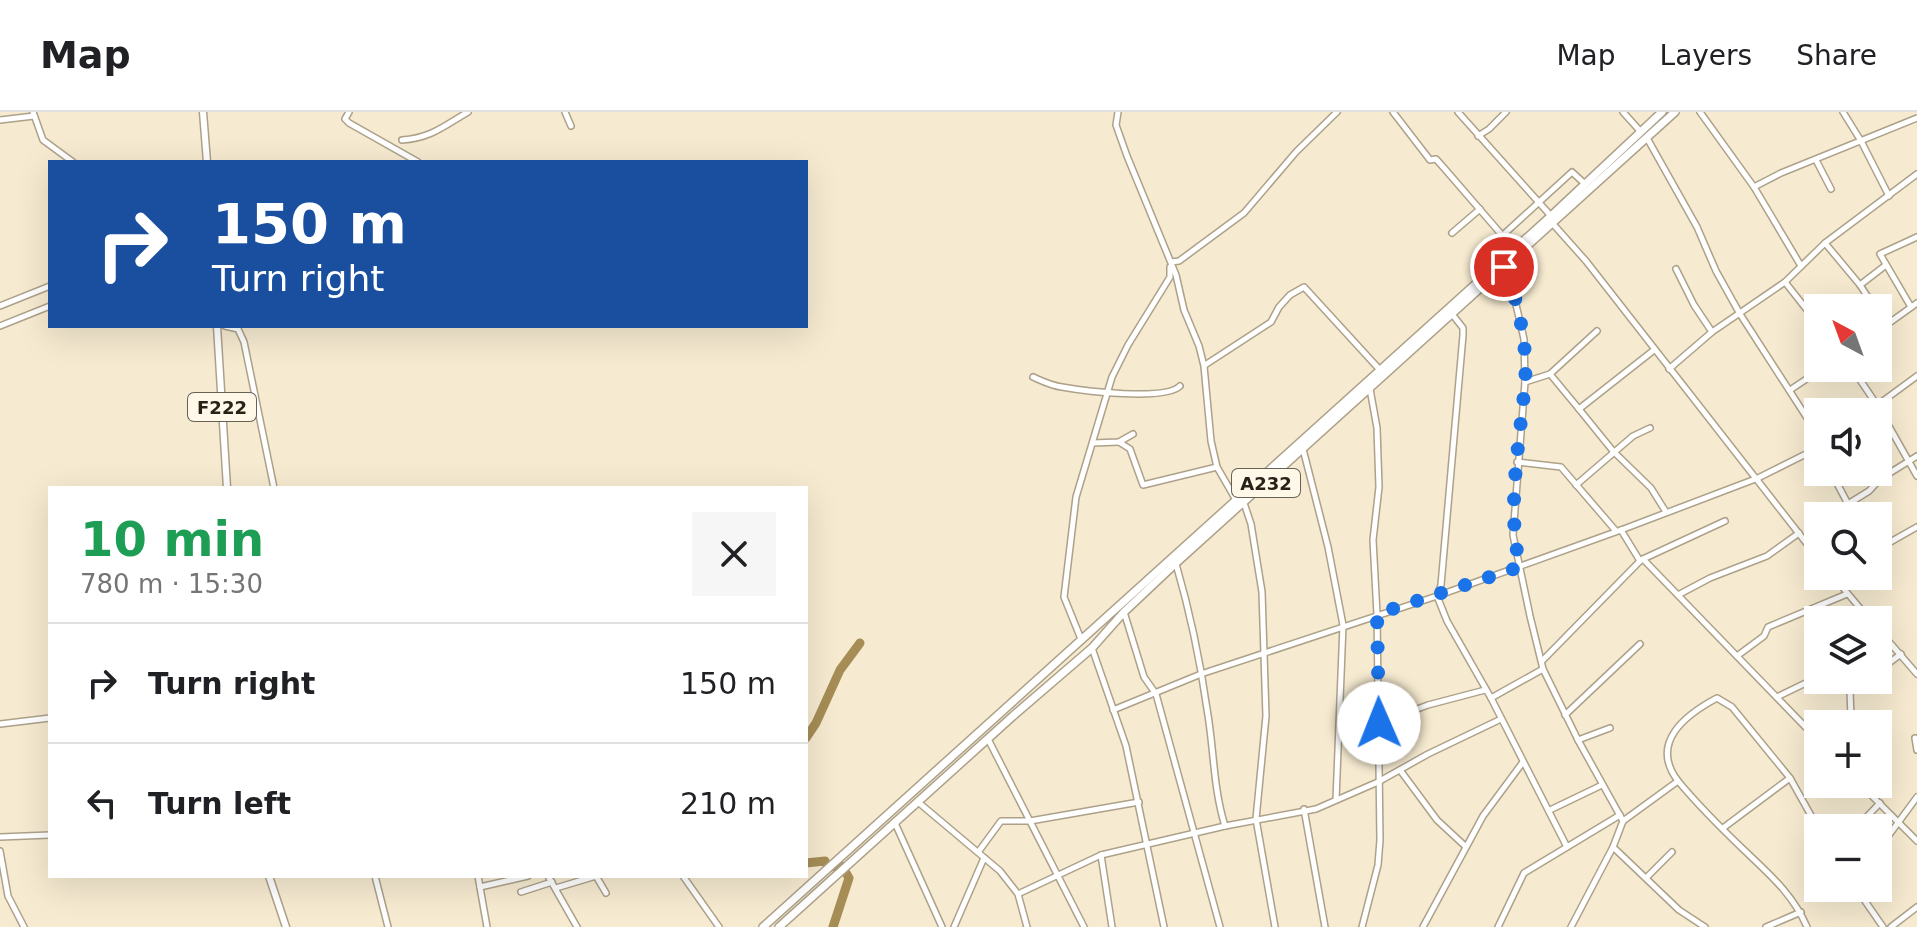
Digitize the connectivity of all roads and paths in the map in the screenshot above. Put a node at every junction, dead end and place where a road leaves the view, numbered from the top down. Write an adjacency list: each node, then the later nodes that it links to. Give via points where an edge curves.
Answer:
1 (203, 112): 24 (main road)
2 (349, 112): 25 (street, via 349,123)
3 (468, 112): 21 (street, via 421,139)
4 (565, 112): 18 (street)
5 (1118, 112): 40 (street, via 1116,125)
6 (1337, 112): 40 (street, via 1244,213 1179,261)
7 (1393, 112): 33 (street, via 1424,154 1436,159)
8 (1458, 112): 20 (street)
9 (1506, 112): 20 (street)
10 (1623, 112): 19 (street)
11 (1662, 112): 19 (highway, A232)
12 (1675, 112): 19 (highway, A232)
13 (1700, 112): 29 (street)
14 (1843, 112): 22 (street)
15 (33, 114): 17 (street); 23 (street, via 43,140)
16 (1917, 118): 22 (street)
17 (0, 120)
18 (571, 126)
19 (1644, 135): 28 (highway, A232); 34 (highway, A232); 55 (street)
20 (1478, 136): 32 (street)
21 (402, 140)
22 (1861, 141): 26 (street); 31 (street)
23 (70, 160)
24 (207, 160)
25 (414, 160)
26 (1816, 160): 29 (street); 30 (street)
27 (1917, 174): 31 (street)
28 (1585, 184): 32 (street, via 1572,172); 34 (highway, A232)
29 (1754, 187): 42 (street)
30 (1831, 189)
31 (1889, 196): 38 (street)
32 (1539, 203): 34 (street); 36 (street)
33 (1480, 209): 35 (street); 36 (street)
34 (1552, 220): 39 (highway, A232); 43 (highway, A232); 63 (street)
35 (1452, 233)
36 (1503, 235): 39 (street)
37 (1917, 237): 41 (street, via 1880,254)
38 (1825, 243): 42 (street); 47 (street)
39 (1514, 249): 60 (highway, A232)
40 (1170, 262): 45 (street)
41 (1886, 265): 47 (street); 50 (street)
42 (1801, 266): 46 (street)
43 (1504, 267): 54 (highway, A232); 71 (street, via 1524,339)
44 (1676, 269): 62 (street)
45 (1173, 276): 64 (street); 75 (street, via 1128,345)
46 (1785, 282): 52 (street); 55 (street)
47 (1860, 285): 49 (street)
48 (48, 287): 51 (street)
49 (1866, 294)
50 (1914, 305): 56 (street)
51 (0, 306)
52 (1804, 306)
53 (48, 307): 57 (street)
54 (1452, 314): 60 (highway, A232); 114 (street, via 1463,335)
55 (1740, 314): 62 (street); 74 (street)
56 (1892, 322)
57 (0, 326)
58 (217, 328): 95 (main road, F222)
59 (234, 328): 96 (street, via 244,342)
60 (1431, 328): 66 (highway, A232); 73 (highway, A232)
61 (1597, 331): 67 (street)
62 (1712, 332): 65 (street)
63 (1654, 350): 65 (street); 77 (street)
64 (1204, 366): 66 (street, via 1271,322 1290,295 1304,287); 90 (street)
65 (1669, 369): 93 (street)
66 (1380, 370): 99 (highway, A232)
67 (1550, 374): 71 (street); 77 (street)
68 (1917, 376): 76 (street)
69 (1033, 377): 75 (street, via 1065,388)
70 (1804, 381): 74 (street)
71 (1525, 382): 89 (street)
72 (1180, 386): 75 (street, via 1145,395)
73 (1370, 389): 84 (highway, A232); 117 (street, via 1379,487 1373,540)
74 (1790, 390): 78 (street)
75 (1108, 392): 83 (street)
76 (1887, 398)
77 (1579, 409): 85 (street)
78 (1804, 412)
79 (1650, 428): 85 (street)
80 (1892, 432): 88 (street)
81 (1133, 434): 82 (street)
82 (1119, 442): 83 (street); 90 (street, via 1130,449 1143,485)
83 (1093, 443): 119 (street, via 1076,497 1064,597)
84 (1303, 449): 99 (highway, A232); 118 (street)
85 (1613, 451): 94 (street); 100 (street, via 1651,488)
86 (1804, 455): 93 (street)
87 (1917, 456): 88 (street)
88 (1908, 460): 91 (street); 92 (street)
89 (1517, 462): 94 (street, via 1561,467); 110 (street, via 1513,535)
90 (1217, 467): 99 (street)
91 (1892, 472)
92 (1917, 476)
93 (1758, 478): 100 (street); 105 (street)
94 (1576, 485): 104 (street)
95 (227, 486)
96 (274, 486)
97 (1838, 486): 98 (street, via 1848,504)
98 (1873, 486)
99 (1240, 502): 101 (highway, A232); 124 (street, via 1253,536 1262,592)
100 (1666, 512): 104 (street)
101 (1225, 515): 109 (highway, A232); 119 (highway, A232)
102 (1725, 521): 108 (street)
103 (1917, 527): 107 (street)
104 (1619, 530): 108 (street); 110 (street)
105 (1799, 533): 106 (street); 113 (street, via 1767,556)
106 (1804, 540)
107 (1892, 541)
108 (1642, 560): 113 (street); 127 (street)
109 (1176, 563): 116 (highway, A232); 128 (street)
110 (1520, 567): 114 (street); 127 (street)
111 (1844, 590): 112 (street)
112 (1847, 594): 115 (street); 125 (street, via 1768,627 1760,640)
113 (1678, 595): 125 (street)
114 (1437, 596): 117 (street); 131 (street)
115 (1858, 606)
116 (1124, 612): 122 (highway, A232); 132 (street, via 1144,677)
117 (1377, 614): 118 (street); 142 (street)
118 (1343, 625): 124 (street); 157 (street)
119 (1081, 639): 135 (highway, A232)
120 (1640, 644): 137 (street)
121 (1892, 644): 123 (street)
122 (1092, 648): 136 (street); 138 (highway, A232)
123 (1901, 654): 126 (street); 129 (street)
124 (1264, 655): 128 (street); 166 (street, via 1266,716)
125 (1737, 656): 133 (street)
126 (1892, 661)
127 (1542, 665): 134 (street); 137 (street)
128 (1201, 674): 132 (street); 170 (street)
129 (1917, 674)
130 (1804, 684): 133 (street)
131 (1485, 690): 134 (street); 142 (street)
132 (1156, 694): 136 (street); 173 (street)
133 (1777, 697): 143 (street)
134 (1491, 698): 140 (street)
135 (1005, 708): 138 (highway); 210 (highway, A232)
136 (1113, 710): 159 (street)
137 (1565, 715): 147 (street)
138 (1013, 716): 145 (highway, A232)
139 (48, 718): 141 (street)
140 (1501, 719): 149 (street); 150 (street)
141 (1, 723)
142 (1379, 723): 153 (street)
143 (1804, 725)
144 (1610, 728): 147 (street)
145 (988, 738): 158 (highway, A232); 168 (street)
146 (1915, 738): 148 (street)
147 (1578, 740): 154 (street)
148 (1917, 750)
149 (1523, 762): 162 (street); 178 (street)
150 (1400, 770): 153 (street); 178 (street, via 1437,820)
151 (1790, 778): 152 (street, via 1732,707 1717,698 1672,732 1668,762); 163 (street); 171 (street)
152 (1678, 781): 165 (street); 171 (street)
153 (1378, 782): 157 (street); 220 (street, via 1378,865)
154 (1602, 785): 162 (street); 165 (street)
155 (1917, 797): 167 (street)
156 (1875, 798): 160 (street)
157 (1336, 800): 161 (street)
158 (918, 802): 169 (highway, A232); 182 (street)
159 (1139, 802): 168 (street); 177 (street)
160 (1880, 803): 164 (street); 167 (street)
161 (1304, 809): 166 (street); 219 (street)
162 (1550, 810): 179 (street)
163 (1810, 814)
164 (1869, 814)
165 (1622, 818): 179 (street); 180 (street)
166 (1256, 819): 170 (street); 218 (street)
167 (1898, 820): 172 (street); 176 (street)
168 (1030, 821): 182 (street, via 1001,821); 186 (street)
169 (895, 823): 203 (street); 211 (highway, A232)
170 (1225, 826): 173 (street)
171 (1723, 828): 202 (street, via 1779,882)
172 (1892, 829)
173 (1194, 834): 177 (street); 217 (street)
174 (48, 835): 175 (street)
175 (0, 837)
176 (1917, 841)
177 (1148, 843): 184 (street); 216 (street)
178 (1465, 846): 221 (street)
179 (1567, 847): 222 (street, via 1524,873)
180 (1613, 847): 187 (street); 223 (street)
181 (0, 851): 204 (street, via 8,896)
182 (979, 851): 185 (street)
183 (1672, 852): 187 (street)
184 (1101, 855): 186 (street); 215 (street)
185 (984, 858): 199 (street); 212 (street)
186 (1060, 875): 199 (street); 214 (street)
187 (1647, 877): 224 (street, via 1679,910)
188 (270, 878): 205 (main road)
189 (376, 878): 206 (street)
190 (478, 878): 196 (street)
191 (519, 878): 196 (street)
192 (581, 878): 195 (street)
193 (597, 878): 198 (street)
194 (684, 878): 209 (street)
195 (552, 882): 197 (street); 208 (street)
196 (480, 887): 207 (street)
197 (521, 892)
198 (606, 893)
199 (1018, 894): 213 (street)
200 (1866, 902): 227 (street)
201 (1917, 907): 228 (street)
202 (1801, 912): 225 (street); 226 (street)
203 (939, 925)
204 (24, 927)
205 (286, 927)
206 (388, 927)
207 (487, 927)
208 (577, 927)
209 (719, 927)
210 (763, 927)
211 (779, 927)
212 (954, 927)
213 (1027, 927)
214 (1084, 927)
215 (1112, 927)
216 (1164, 927)
217 (1220, 927)
218 (1275, 927)
219 (1325, 927)
220 (1362, 927)
221 (1423, 927)
222 (1498, 927)
223 (1571, 927)
224 (1705, 927)
225 (1766, 927)
226 (1807, 927)
227 (1883, 927)
228 (1891, 927)

